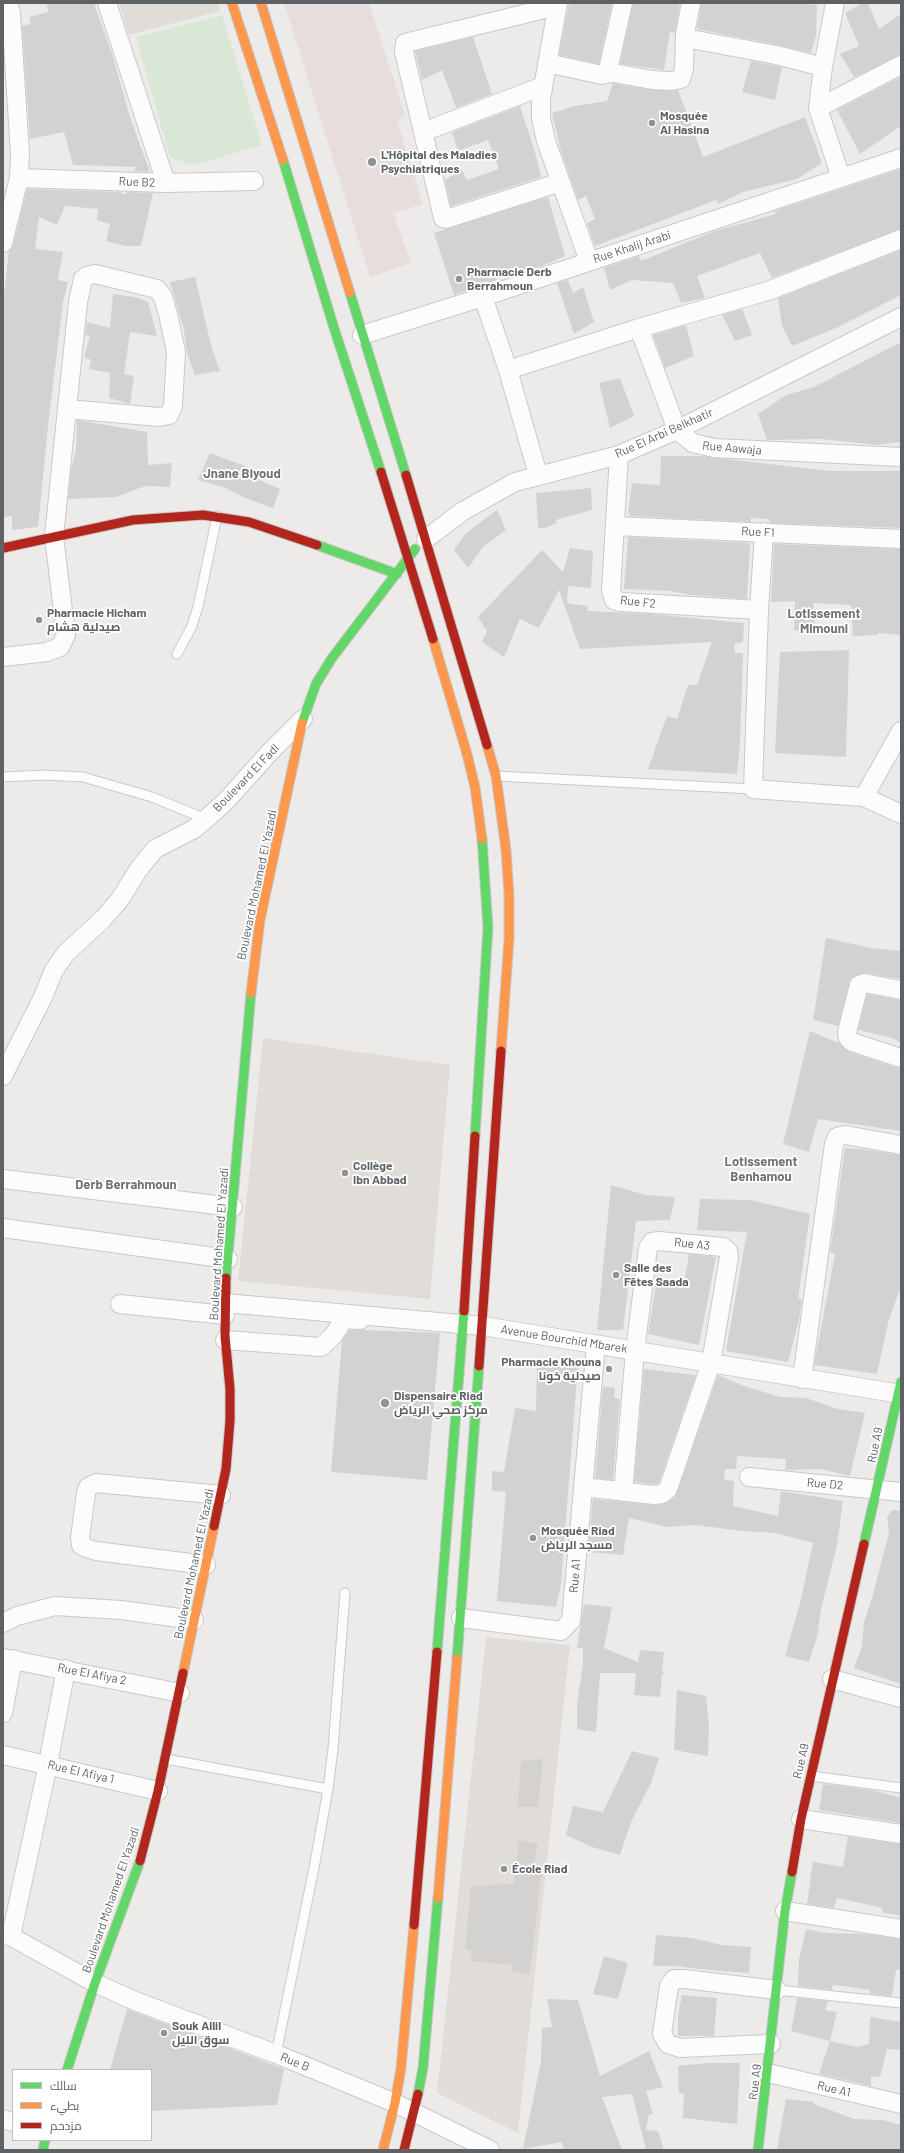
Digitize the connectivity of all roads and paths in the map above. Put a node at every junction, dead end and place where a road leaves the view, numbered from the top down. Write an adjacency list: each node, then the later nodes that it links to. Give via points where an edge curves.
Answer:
1 (107, 3): 22 (street)
2 (232, 3): 43 (main road)
3 (261, 3): 29 (main road)
4 (624, 3): 13 (street)
5 (691, 3): 9 (street)
6 (835, 3): 12 (street)
7 (557, 4): 10 (street); 16 (street, via 405,43 404,52)
8 (7, 10): 18 (street, via 20,132)
9 (685, 38): 12 (street, via 776,55); 13 (street, via 682,79 652,80)
10 (547, 63): 13 (street, via 602,74); 14 (street)
11 (901, 65): 15 (street)
12 (823, 67): 15 (street)
13 (608, 72)
14 (543, 86): 16 (street); 21 (street, via 541,118 546,141)
15 (818, 108): 19 (street)
16 (423, 132): 21 (street, via 443,218)
17 (901, 158): 19 (street, Rue Khalij Arabi)
18 (19, 178): 22 (street, Rue B2); 24 (street)
19 (841, 178): 25 (street, Rue Khalij Arabi)
20 (254, 181): 22 (street, Rue B2)
21 (561, 182): 25 (street)
22 (166, 183)
23 (901, 239): 28 (street, via 768,291)
24 (3, 243)
25 (589, 261): 26 (street, Rue Khalij Arabi)
26 (483, 297): 29 (street, Rue Khalij Arabi); 30 (street)
27 (901, 317): 32 (street, Rue El Arbi Belkhatir)
28 (639, 328): 30 (street); 32 (street)
29 (362, 335): 40 (main road)
30 (508, 370): 35 (street)
31 (67, 409): 31 (street, via 159,417 169,415 173,406 176,352 163,297 157,289 95,274 83,279 78,302); 39 (street)
32 (677, 430): 33 (street, Rue El Arbi Belkhatir); 34 (street, Rue Aawaja, via 693,443 714,448)
33 (619, 455): 35 (street, Rue El Arbi Belkhatir); 37 (street, Rue F2)
34 (901, 457)
35 (538, 475): 40 (street, Rue El Arbi Belkhatir, via 515,482 487,496)
36 (217, 516): 39 (main road, via 182,515 133,520); 44 (main road, via 272,528); 46 (lane, via 198,607 191,628)
37 (615, 526): 38 (street, Rue F1); 45 (street, Rue F2, via 611,591 614,600)
38 (764, 532): 41 (street, Rue F1); 45 (street)
39 (54, 537): 42 (main road); 47 (street, via 66,635 60,648)
40 (426, 539): 43 (main road, Rue El Arbi Belkhatir); 50 (main road)
41 (901, 539)
42 (3, 548)
43 (408, 556): 44 (main road, Boulevard Mohamed El Yazadi); 66 (main road, via 474,787 481,830 486,896 488,927)
44 (397, 574): 48 (main road, Boulevard Mohamed El Yazadi, via 332,658 316,684)
45 (759, 610): 52 (street)
46 (177, 654)
47 (3, 657)
48 (303, 719): 55 (street, Boulevard El Fadl); 61 (main road, Boulevard Mohamed El Yazadi, via 256,945)
49 (901, 731): 53 (street)
50 (496, 776): 52 (lane); 67 (main road, via 506,850 509,939)
51 (3, 777): 55 (lane, via 83,777 152,797)
52 (753, 790): 53 (street)
53 (864, 797): 54 (street)
54 (901, 814)
55 (206, 819): 58 (street, Boulevard El Fadl, via 155,849 121,898 60,960)
56 (901, 990): 57 (street, via 864,983 859,985 847,1032 852,1042)
57 (901, 1058)
58 (3, 1076)
59 (901, 1145): 72 (street, via 844,1135 838,1137 834,1144)
60 (3, 1179): 61 (street)
61 (233, 1207): 63 (main road, Boulevard Mohamed El Yazadi)
62 (3, 1228): 63 (street)
63 (228, 1260): 65 (main road, Boulevard Mohamed El Yazadi)
64 (120, 1304): 65 (street, Avenue Bourchid Mbarek)
65 (225, 1309): 66 (street, Avenue Bourchid Mbarek); 68 (main road, Boulevard Mohamed El Yazadi)
66 (463, 1326): 67 (street, Avenue Bourchid Mbarek); 68 (street, via 347,1318 322,1347); 110 (main road, via 423,1826 401,2068)
67 (483, 1326): 69 (street, Avenue Bourchid Mbarek); 82 (main road)
68 (226, 1340): 79 (main road, Boulevard Mohamed El Yazadi, via 230,1420)
69 (596, 1345): 70 (street, Avenue Bourchid Mbarek); 75 (street, Rue A1)
70 (635, 1351): 71 (street, Avenue Bourchid Mbarek); 71 (street, Rue A3, via 648,1248 652,1242 723,1247 728,1251 729,1258); 77 (street, Rue A3)
71 (711, 1363): 72 (street, Avenue Bourchid Mbarek); 77 (street, Rue A3, via 668,1489 662,1494 654,1495)
72 (802, 1379): 73 (street, Avenue Bourchid Mbarek)
73 (900, 1390): 76 (main road, Rue A9)
74 (749, 1477): 76 (street, Rue D2)
75 (583, 1487): 77 (street); 82 (street, Rue A1, via 571,1621 567,1627 561,1631 551,1631)
76 (878, 1489): 78 (street, Rue D2); 87 (main road, Rue A9)
77 (623, 1492)
78 (901, 1492)
79 (221, 1495): 80 (main road, Boulevard Mohamed El Yazadi); 80 (street, via 96,1483 91,1484 86,1493 80,1538 81,1544 86,1548)
80 (206, 1565): 83 (main road, Boulevard Mohamed El Yazadi)
81 (345, 1594): 96 (lane)
82 (461, 1618): 112 (main road, via 423,2068)
83 (194, 1620): 84 (street, via 121,1610 54,1606 17,1616); 88 (main road, Boulevard Mohamed El Yazadi)
84 (3, 1623)
85 (8, 1658): 86 (street, Rue El Afiya 2); 90 (street)
86 (66, 1669): 88 (street, Rue El Afiya 2); 93 (street)
87 (832, 1679): 89 (street); 94 (main road, Rue A9)
88 (180, 1693): 92 (main road, Boulevard Mohamed El Yazadi)
89 (901, 1698)
90 (3, 1712)
91 (3, 1755): 93 (street, Rue El Afiya 1)
92 (166, 1759): 96 (lane); 97 (main road, Boulevard Mohamed El Yazadi)
93 (48, 1764): 97 (street, Rue El Afiya 1); 102 (street)
94 (809, 1776): 95 (lane); 98 (main road, Rue A9)
95 (901, 1788)
96 (328, 1789): 107 (lane)
97 (158, 1791): 103 (main road, Boulevard Mohamed El Yazadi, via 139,1863)
98 (800, 1819): 99 (street); 100 (main road, Rue A9)
99 (901, 1834)
100 (785, 1911): 101 (street); 104 (main road, Rue A9)
101 (901, 1929)
102 (7, 1934): 103 (street, Rue B)
103 (95, 1983): 107 (street, Rue B, via 136,2002); 108 (main road, Boulevard Mohamed El Yazadi)
104 (777, 1990): 105 (lane); 106 (main road, Rue A9); 106 (street, via 684,1978 674,1979 669,1986 662,2034 668,2044 680,2048)
105 (901, 2003)
106 (771, 2044): 109 (main road, Rue A9)
107 (276, 2054): 110 (street, Rue B)
108 (67, 2069)
109 (768, 2073): 111 (street, Rue A1); 116 (main road, Rue A9)
110 (395, 2103): 112 (street, Rue B); 113 (main road)
111 (901, 2104)
112 (414, 2112): 114 (main road); 115 (street, Rue B)
113 (383, 2150)
114 (404, 2150)
115 (490, 2150)
116 (758, 2150)

